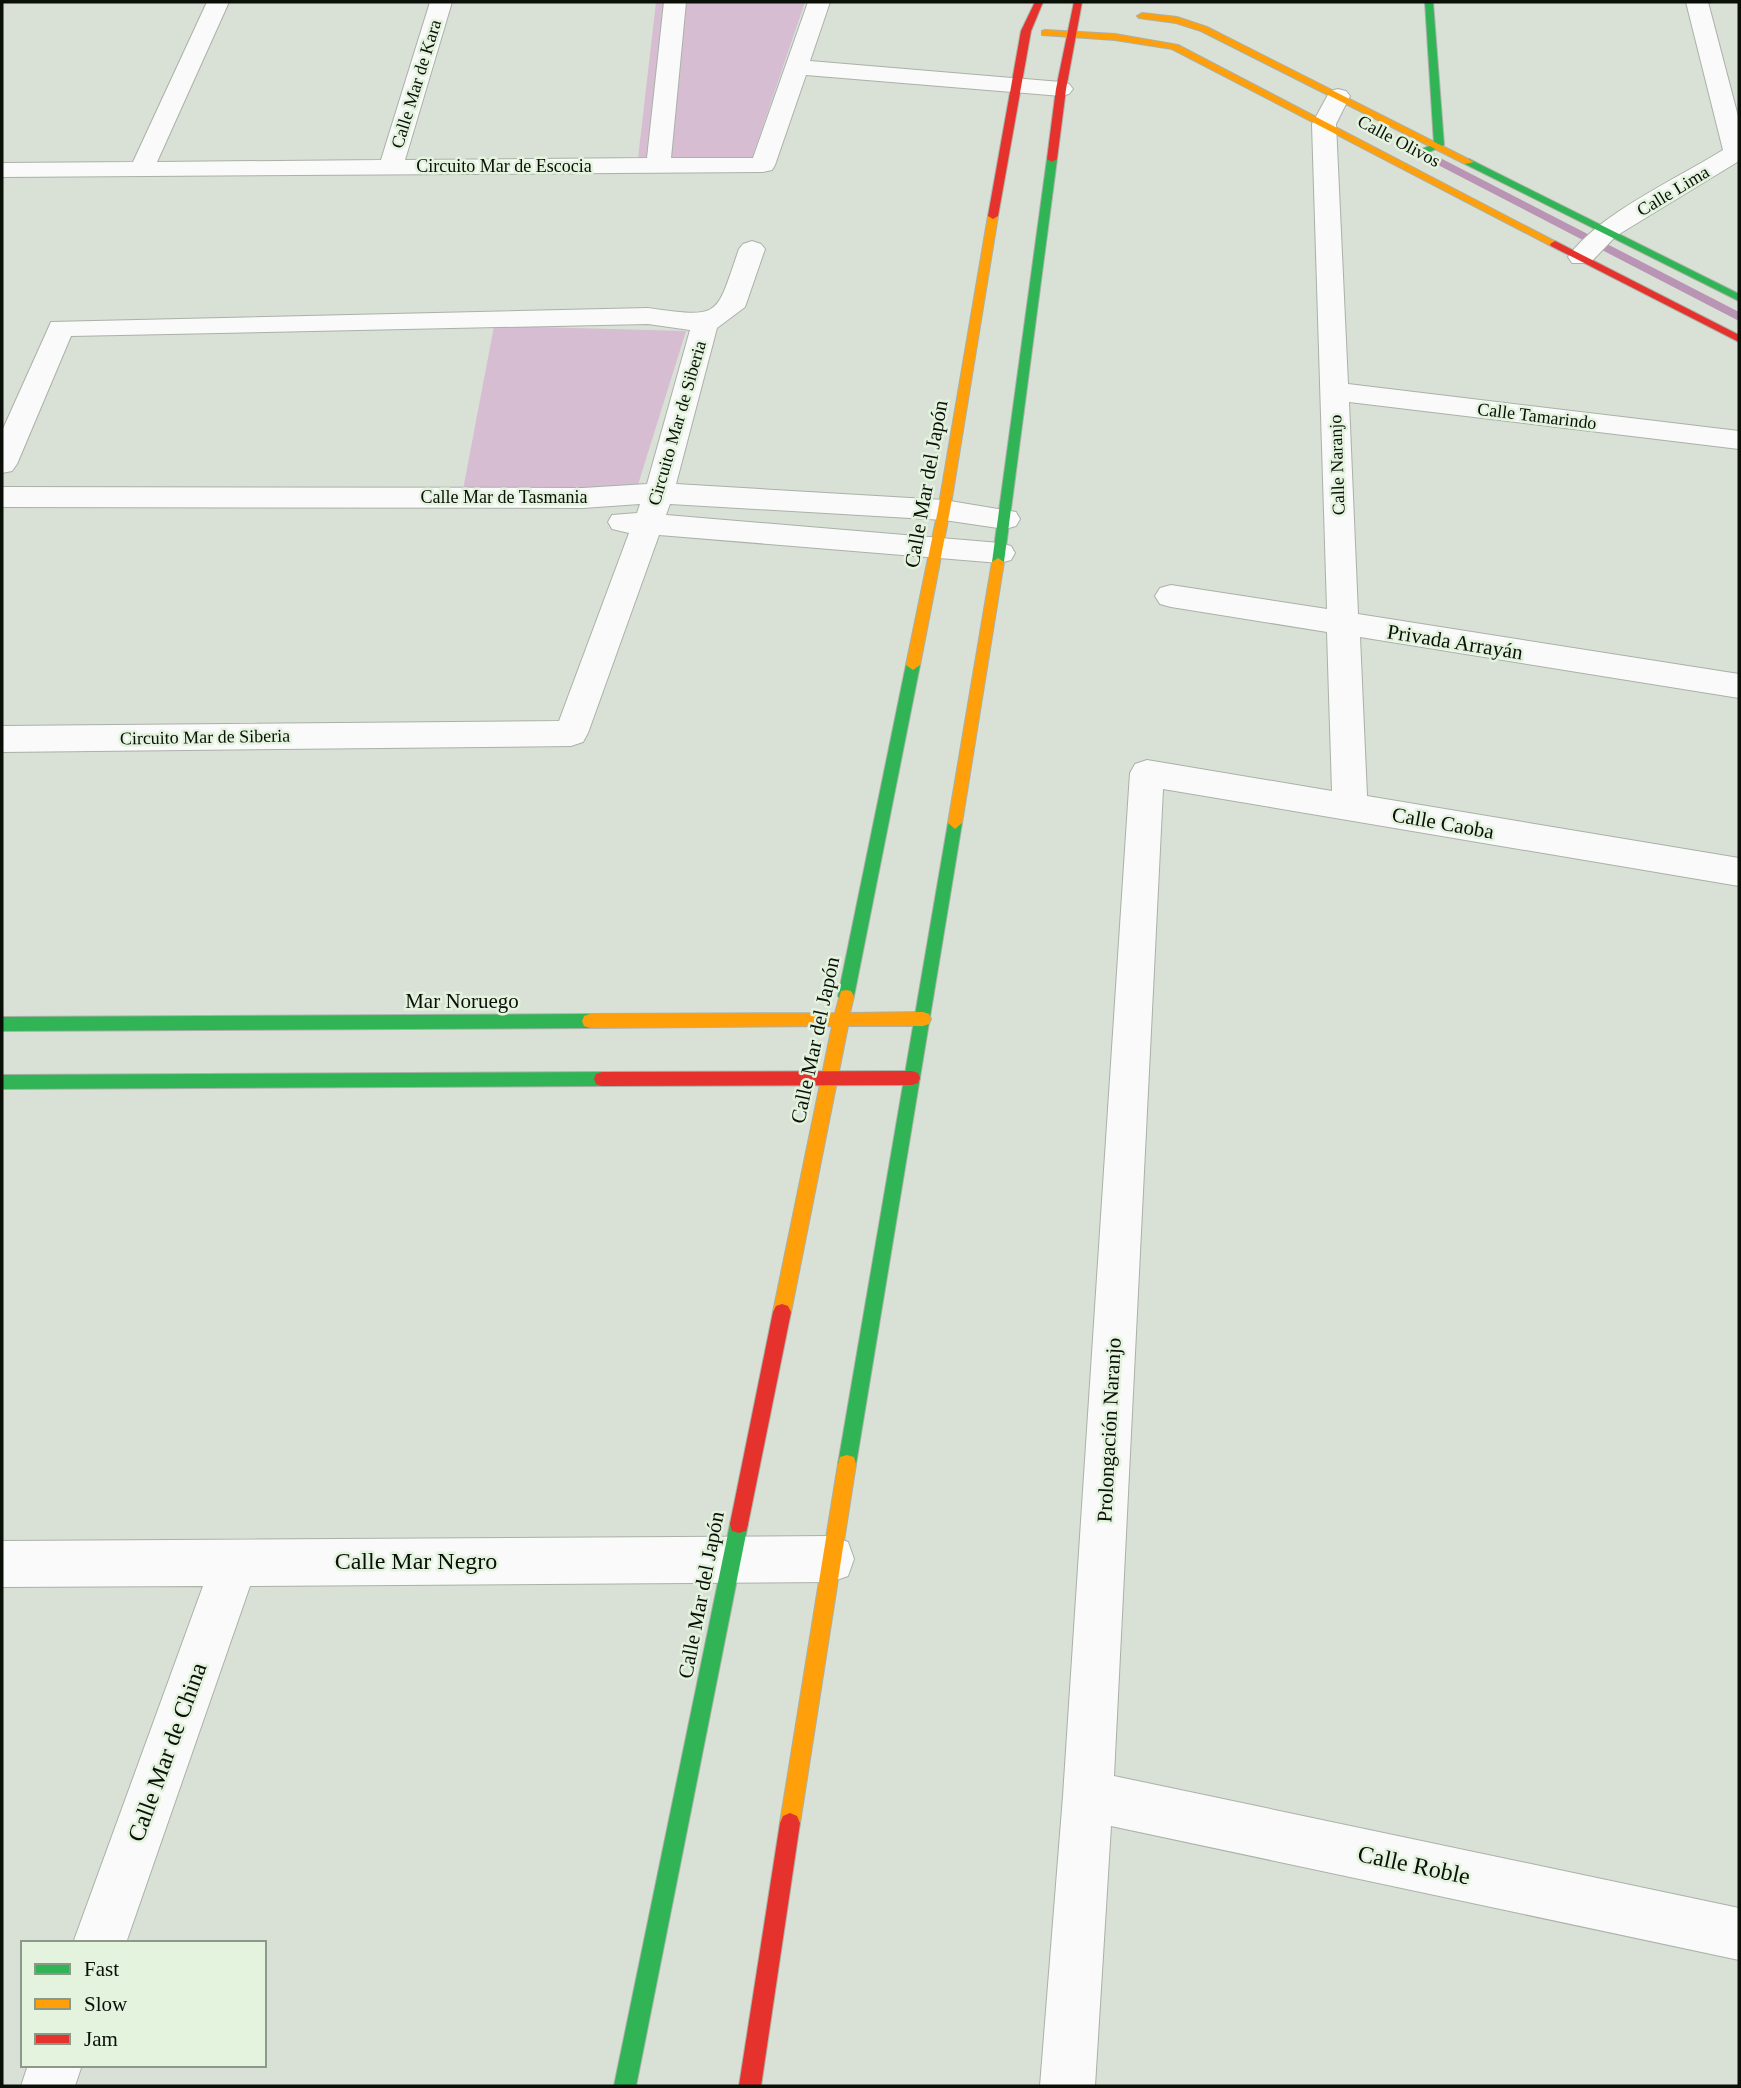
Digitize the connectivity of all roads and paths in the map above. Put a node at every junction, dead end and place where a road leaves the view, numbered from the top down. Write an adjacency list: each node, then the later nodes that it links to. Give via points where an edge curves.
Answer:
1 (218, 2): 28 (street)
2 (441, 2): 27 (street, Calle Mar de Kara)
3 (675, 2): 26 (street)
4 (819, 2): 12 (street, Circuito Mar de Escocia)
5 (1429, 2): 23 (street)
6 (1697, 2): 18 (street)
7 (1058, 6): 8 (street); 10 (street, Calle Mar del Japón); 11 (street)
8 (1098, 12)
9 (1121, 14): 21 (street, Calle Olivos, via 1177,20 1204,29)
10 (1026, 31): 11 (street, Calle Olivos); 15 (street, Calle Mar del Japón)
11 (1070, 34): 16 (street); 22 (street, Calle Olivos, via 1175,47)
12 (804, 43): 13 (street); 17 (street, Circuito Mar de Escocia)
13 (831, 45)
14 (993, 58): 15 (street)
15 (1020, 60): 16 (street); 19 (street, Calle Mar del Japón)
16 (1065, 63): 20 (street)
17 (796, 67): 19 (street); 26 (street, Circuito Mar de Escocia, via 763,165)
18 (1728, 81): 24 (street)
19 (1015, 85): 20 (street); 41 (street, Calle Mar del Japón)
20 (1061, 89): 43 (street)
21 (1338, 96): 22 (street); 23 (street, Calle Olivos)
22 (1324, 124): 25 (street, Calle Olivos); 36 (street, Calle Naranjo)
23 (1439, 145): 25 (street); 30 (street, Calle Olivos)
24 (1738, 153): 30 (street, Calle Lima)
25 (1399, 163): 32 (street, Calle Olivos)
26 (658, 166): 27 (street, Circuito Mar de Escocia)
27 (391, 167): 28 (street, Circuito Mar de Escocia)
28 (142, 168): 29 (street, Circuito Mar de Escocia)
29 (2, 170)
30 (1607, 231): 32 (street, Calle Lima); 33 (street, Calle Olivos)
31 (752, 249): 34 (street, via 732,307)
32 (1581, 257): 35 (street, Calle Olivos)
33 (1739, 298)
34 (705, 324): 38 (street, Circuito Mar de Siberia, via 648,316 61,328); 39 (street, Circuito Mar de Siberia)
35 (1739, 339)
36 (1334, 391): 37 (street, Calle Tamarindo); 48 (street, Calle Naranjo)
37 (1739, 440)
38 (2, 464)
39 (659, 493): 40 (street, Calle Mar de Tasmania, via 583,498); 41 (street, Calle Mar de Tasmania); 44 (street, Circuito Mar de Siberia)
40 (2, 497)
41 (944, 510): 43 (street, Calle Mar de Tasmania); 45 (street, Calle Mar del Japón)
42 (2, 517): 44 (street, Calle Mar de Tasmania)
43 (1005, 519): 46 (street)
44 (649, 522): 45 (street, Calle Mar de Tasmania); 50 (street, Circuito Mar de Siberia, via 571,733)
45 (937, 546): 46 (street, Calle Mar de Tasmania); 55 (street, Calle Mar del Japón)
46 (1000, 553): 54 (street)
47 (1171, 596): 48 (street, Privada Arrayán)
48 (1343, 624): 49 (street, Privada Arrayán); 52 (street, Calle Naranjo)
49 (1739, 686)
50 (2, 739)
51 (1147, 774): 52 (street, Calle Caoba); 64 (street, Prolongación Naranjo)
52 (1350, 807): 53 (street, Calle Caoba)
53 (1739, 872)
54 (923, 1019): 55 (street, Mar Noruego); 57 (street)
55 (841, 1020): 56 (street, Mar Noruego); 58 (street, Calle Mar del Japón)
56 (2, 1024)
57 (912, 1078): 58 (street); 60 (street)
58 (828, 1079): 59 (street); 61 (street, Calle Mar del Japón)
59 (2, 1082)
60 (831, 1559): 61 (street, Calle Mar Negro); 70 (street)
61 (729, 1560): 62 (street, Calle Mar Negro); 69 (street, Calle Mar del Japón)
62 (235, 1562): 63 (street, Calle Mar Negro); 66 (street, Calle Mar de China)
63 (2, 1564)
64 (1088, 1796): 65 (street, Calle Roble); 71 (street, Prolongación Naranjo)
65 (1739, 1934)
66 (100, 1941)
67 (54, 2067): 68 (street)
68 (48, 2086)
69 (625, 2086)
70 (750, 2086)
71 (1067, 2086)

